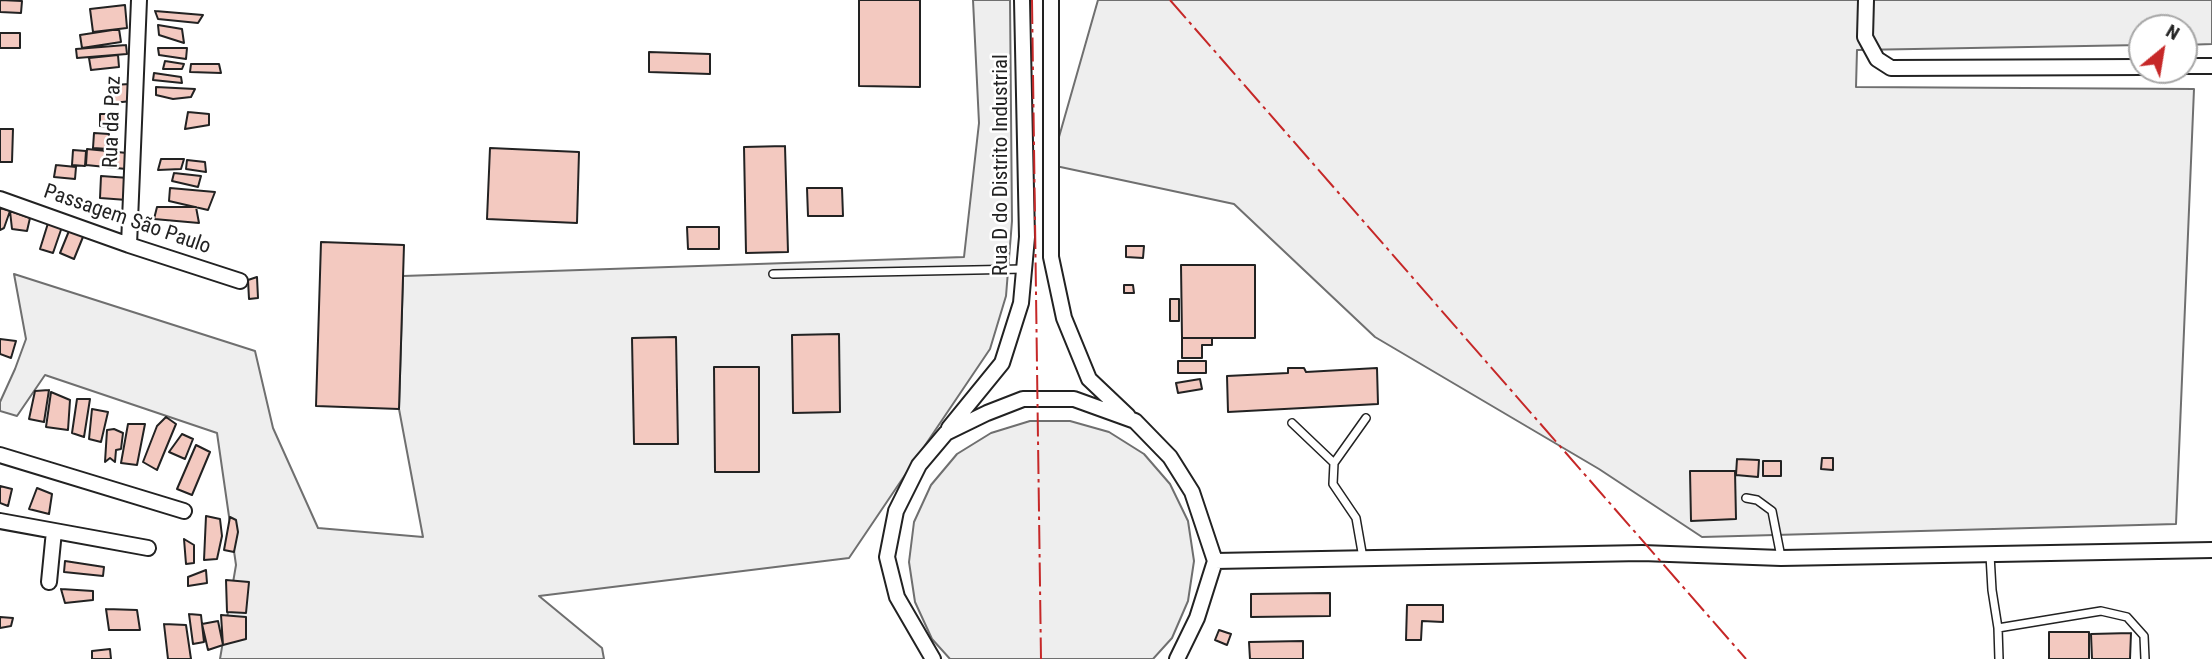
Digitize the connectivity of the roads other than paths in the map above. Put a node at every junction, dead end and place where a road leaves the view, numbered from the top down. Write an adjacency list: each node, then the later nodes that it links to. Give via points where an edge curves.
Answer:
1 (139, 0): 7 (street, Rua da Paz)
2 (1023, 0): 8 (street, Rua D do Distrito Industrial)
3 (1051, 0): 12 (street, via 1051,257 1064,318 1089,379)
4 (1866, 0): 5 (street, via 1866,37 1877,59 1891,68)
5 (2128, 67)
6 (0, 198): 7 (street, Passagem São Paulo)
7 (130, 245): 10 (street, Passagem São Paulo)
8 (1024, 269): 9 (lane); 14 (street, Rua D do Distrito Industrial, via 1021,303 1002,363)
9 (773, 274)
10 (240, 281)
11 (1366, 418): 16 (lane)
12 (1135, 421): 14 (street, via 1074,399 1023,399); 26 (street, via 1170,457 1192,492)
13 (1292, 423): 16 (lane)
14 (946, 433): 29 (street, Rua D do Distrito Industrial, via 919,465 896,511 887,557 897,597)
15 (0, 455): 18 (street)
16 (1334, 463): 24 (lane, via 1333,484 1356,518)
17 (1746, 498): 25 (lane, via 1772,511)
18 (184, 511)
19 (0, 521): 20 (street)
20 (54, 531): 21 (street); 27 (street)
21 (148, 548)
22 (2212, 550): 23 (street)
23 (1990, 555): 25 (street); 28 (lane)
24 (1363, 558): 25 (street, via 1642,553); 26 (street)
25 (1781, 558)
26 (1215, 561): 30 (street, via 1197,618)
27 (49, 582)
28 (1998, 628): 31 (lane); 32 (lane, via 2101,611 2127,617 2136,626 2144,636)
29 (933, 659)
30 (1177, 659)
31 (1999, 659)
32 (2145, 659)

